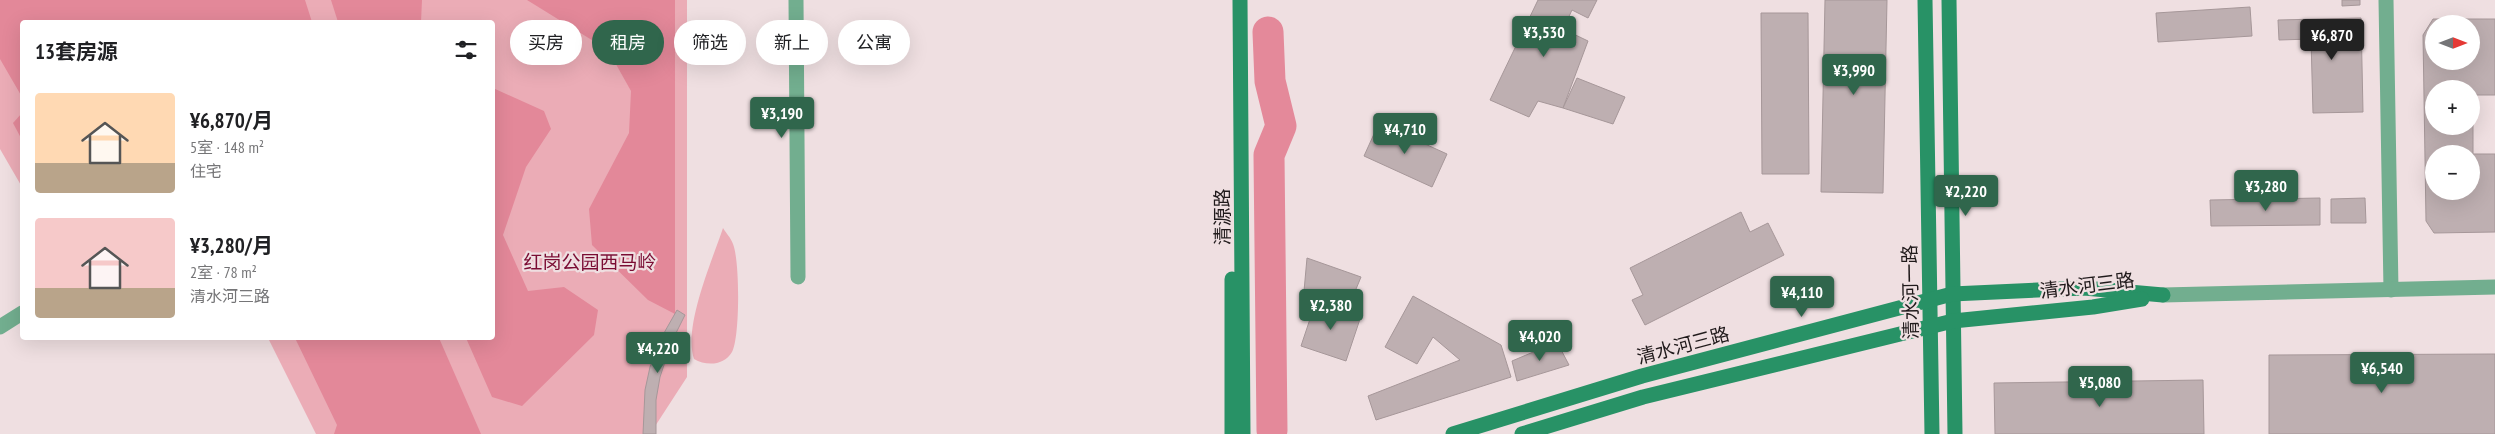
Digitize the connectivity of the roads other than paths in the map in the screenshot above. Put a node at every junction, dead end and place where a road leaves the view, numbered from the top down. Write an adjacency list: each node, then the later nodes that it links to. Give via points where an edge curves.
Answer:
1 (796, 0): 7 (street)
2 (1230, 0): 17 (street, 清源路)
3 (1240, 0): 18 (street, 清源路)
4 (1925, 0): 12 (street, 清水河一路)
5 (1949, 0): 10 (street)
6 (2386, 0): 9 (street)
7 (798, 277)
8 (2495, 287): 9 (street, 清水河三路)
9 (2391, 290): 11 (street, 清水河三路)
10 (1952, 294): 11 (street, 清水河三路, via 2084,288); 12 (street, 清水河三路); 14 (street)
11 (2163, 295): 14 (street, 清水河三路, via 2093,307)
12 (1930, 300): 16 (street, 清水河一路); 19 (street, 清水河三路, via 1642,376)
13 (20, 314): 15 (street)
14 (1953, 321): 16 (street, 清水河三路); 22 (street)
15 (0, 327)
16 (1930, 328): 20 (street, 清水河三路, via 1643,397); 21 (street, 清水河一路)
17 (1232, 434)
18 (1243, 434)
19 (1453, 434)
20 (1522, 434)
21 (1932, 434)
22 (1955, 434)

